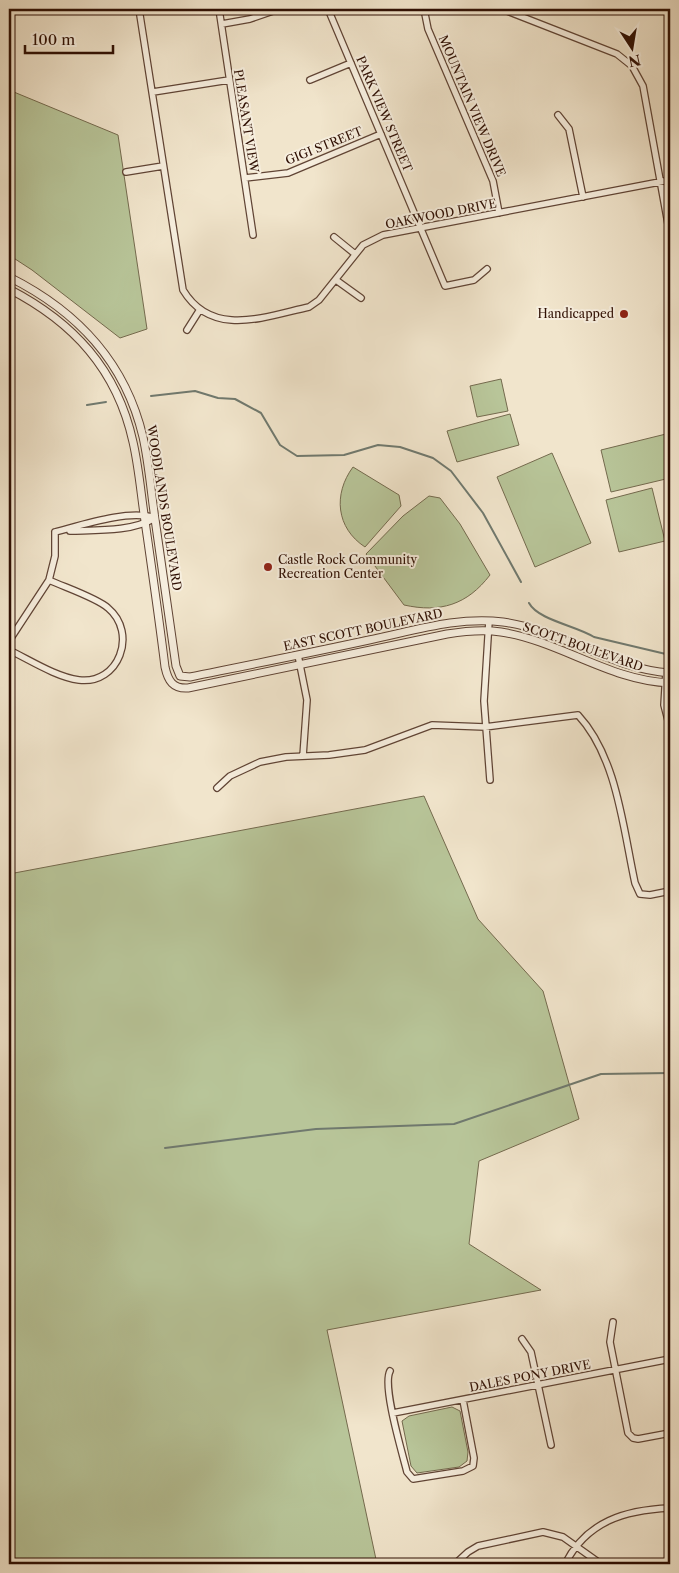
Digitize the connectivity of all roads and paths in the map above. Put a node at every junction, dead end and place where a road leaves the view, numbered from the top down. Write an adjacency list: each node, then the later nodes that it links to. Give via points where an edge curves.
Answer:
1 (139, 9): 13 (street, OAKWOOD DRIVE)
2 (220, 9): 9 (street, PLEASANT VIEW)
3 (279, 9): 9 (street, via 250,20)
4 (328, 9): 10 (street, PARK VIEW STREET)
5 (424, 9): 22 (street, MOUNTAIN VIEW DRIVE, via 428,28 493,181)
6 (502, 9): 20 (street, via 608,50 632,66 643,86)
7 (668, 9): 8 (street)
8 (670, 12)
9 (222, 24): 11 (street, PLEASANT VIEW)
10 (351, 63): 12 (street); 15 (street, PARK VIEW STREET)
11 (230, 80): 13 (street); 18 (street, PLEASANT VIEW)
12 (310, 80)
13 (153, 92): 16 (street, OAKWOOD DRIVE)
14 (558, 115): 21 (street, via 569,129)
15 (381, 134): 18 (street, GIGI STREET, via 288,173); 23 (street, PARK VIEW STREET)
16 (163, 166): 17 (street); 33 (street, OAKWOOD DRIVE, via 183,290)
17 (126, 172)
18 (244, 178): 24 (street, PLEASANT VIEW)
19 (670, 180): 20 (street, OAKWOOD DRIVE)
20 (660, 182): 21 (street, OAKWOOD DRIVE); 25 (street)
21 (582, 196): 22 (street, OAKWOOD DRIVE)
22 (499, 212): 23 (street, OAKWOOD DRIVE)
23 (421, 228): 27 (street, OAKWOOD DRIVE, via 375,238); 28 (street, PARK VIEW STREET, via 445,286 474,280)
24 (253, 235)
25 (670, 235)
26 (334, 237): 27 (street)
27 (355, 254): 30 (street, OAKWOOD DRIVE)
28 (487, 269)
29 (9, 277): 36 (street, WOODLANDS BOULEVARD, via 63,310 92,337 111,361 131,399 140,426)
30 (336, 280): 32 (street); 33 (street, OAKWOOD DRIVE, via 314,304 290,311 235,321 217,320)
31 (9, 289): 35 (street, WOODLANDS BOULEVARD, via 44,308 65,325 91,352 106,374 124,408 131,433)
32 (361, 298)
33 (200, 311): 34 (street)
34 (187, 330)
35 (144, 514): 36 (street); 37 (street, WOODLANDS BOULEVARD); 38 (street)
36 (155, 518): 37 (street); 48 (street, WOODLANDS BOULEVARD)
37 (145, 524): 38 (street); 50 (street, WOODLANDS BOULEVARD, via 165,667 168,680)
38 (55, 532): 39 (street, via 55,556)
39 (49, 580): 43 (street); 44 (street, via 108,607 122,629 124,642 120,656 110,670 97,678 82,680)
40 (489, 621): 41 (street); 42 (street, EAST SCOTT BOULEVARD, via 517,625); 45 (street, EAST SCOTT BOULEVARD, via 451,623)
41 (488, 631): 46 (street, EAST SCOTT BOULEVARD, via 447,634); 49 (street, SCOTT BOULEVARD, via 528,638 633,678); 51 (street)
42 (551, 636): 47 (street, SCOTT BOULEVARD, via 623,664)
43 (9, 641)
44 (9, 650)
45 (298, 655): 46 (street); 48 (street, EAST SCOTT BOULEVARD, via 190,677)
46 (300, 665): 50 (street, EAST SCOTT BOULEVARD, via 188,688); 53 (street, via 307,710)
47 (668, 672): 49 (street)
48 (180, 676)
49 (668, 683): 52 (street, via 665,713)
50 (174, 685)
51 (485, 727): 53 (street, via 432,725 365,750); 54 (street); 56 (street, via 578,715 606,758 640,894)
52 (670, 728)
53 (304, 756): 55 (street, via 260,762 230,776)
54 (490, 780)
55 (216, 788)
56 (670, 891)
57 (613, 1322): 60 (street, via 609,1336)
58 (522, 1338): 62 (street, via 531,1352)
59 (670, 1359): 60 (street, DALES PONY DRIVE)
60 (615, 1370): 62 (street, DALES PONY DRIVE); 65 (street, via 631,1437 638,1439)
61 (390, 1371): 64 (street, via 387,1382)
62 (538, 1384): 63 (street, DALES PONY DRIVE); 66 (street)
63 (463, 1400): 64 (street, DALES PONY DRIVE); 64 (street, via 474,1458 471,1468 464,1472 410,1478)
64 (393, 1413)
65 (670, 1433)
66 (551, 1445)
67 (670, 1508): 68 (street, via 609,1520 591,1529)
68 (576, 1545): 69 (street, via 553,1534 534,1533 478,1546); 70 (street); 71 (street)
69 (455, 1564)
70 (566, 1564)
71 (601, 1564)

